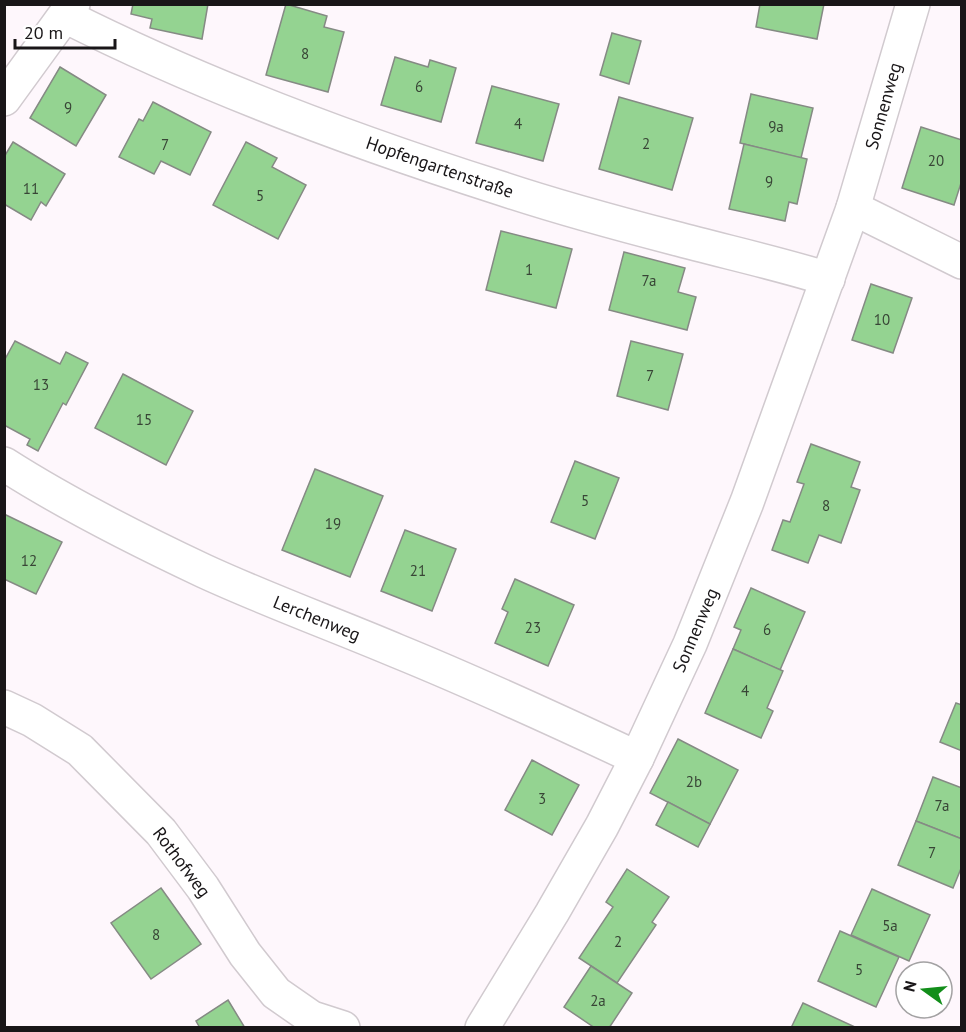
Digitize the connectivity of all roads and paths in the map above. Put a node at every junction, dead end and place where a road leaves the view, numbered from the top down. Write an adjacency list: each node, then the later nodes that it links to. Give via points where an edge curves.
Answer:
1 (914, 4): 4 (street, Sonnenweg)
2 (69, 10): 3 (street, Hopfengartenstraße); 6 (street, Hopfengartenstraße, via 116,42 367,143 501,188)
3 (4, 99)
4 (854, 208): 5 (street); 6 (street, Sonnenweg)
5 (962, 262)
6 (828, 279): 9 (street, Sonnenweg, via 708,600)
7 (4, 464): 9 (street, Lerchenweg, via 44,489 206,572 400,652)
8 (4, 707): 10 (street, Rothofweg, via 80,750 162,832 244,954 276,993 312,1018)
9 (637, 758): 11 (street, Sonnenweg, via 603,826)
10 (343, 1028)
11 (482, 1028)

